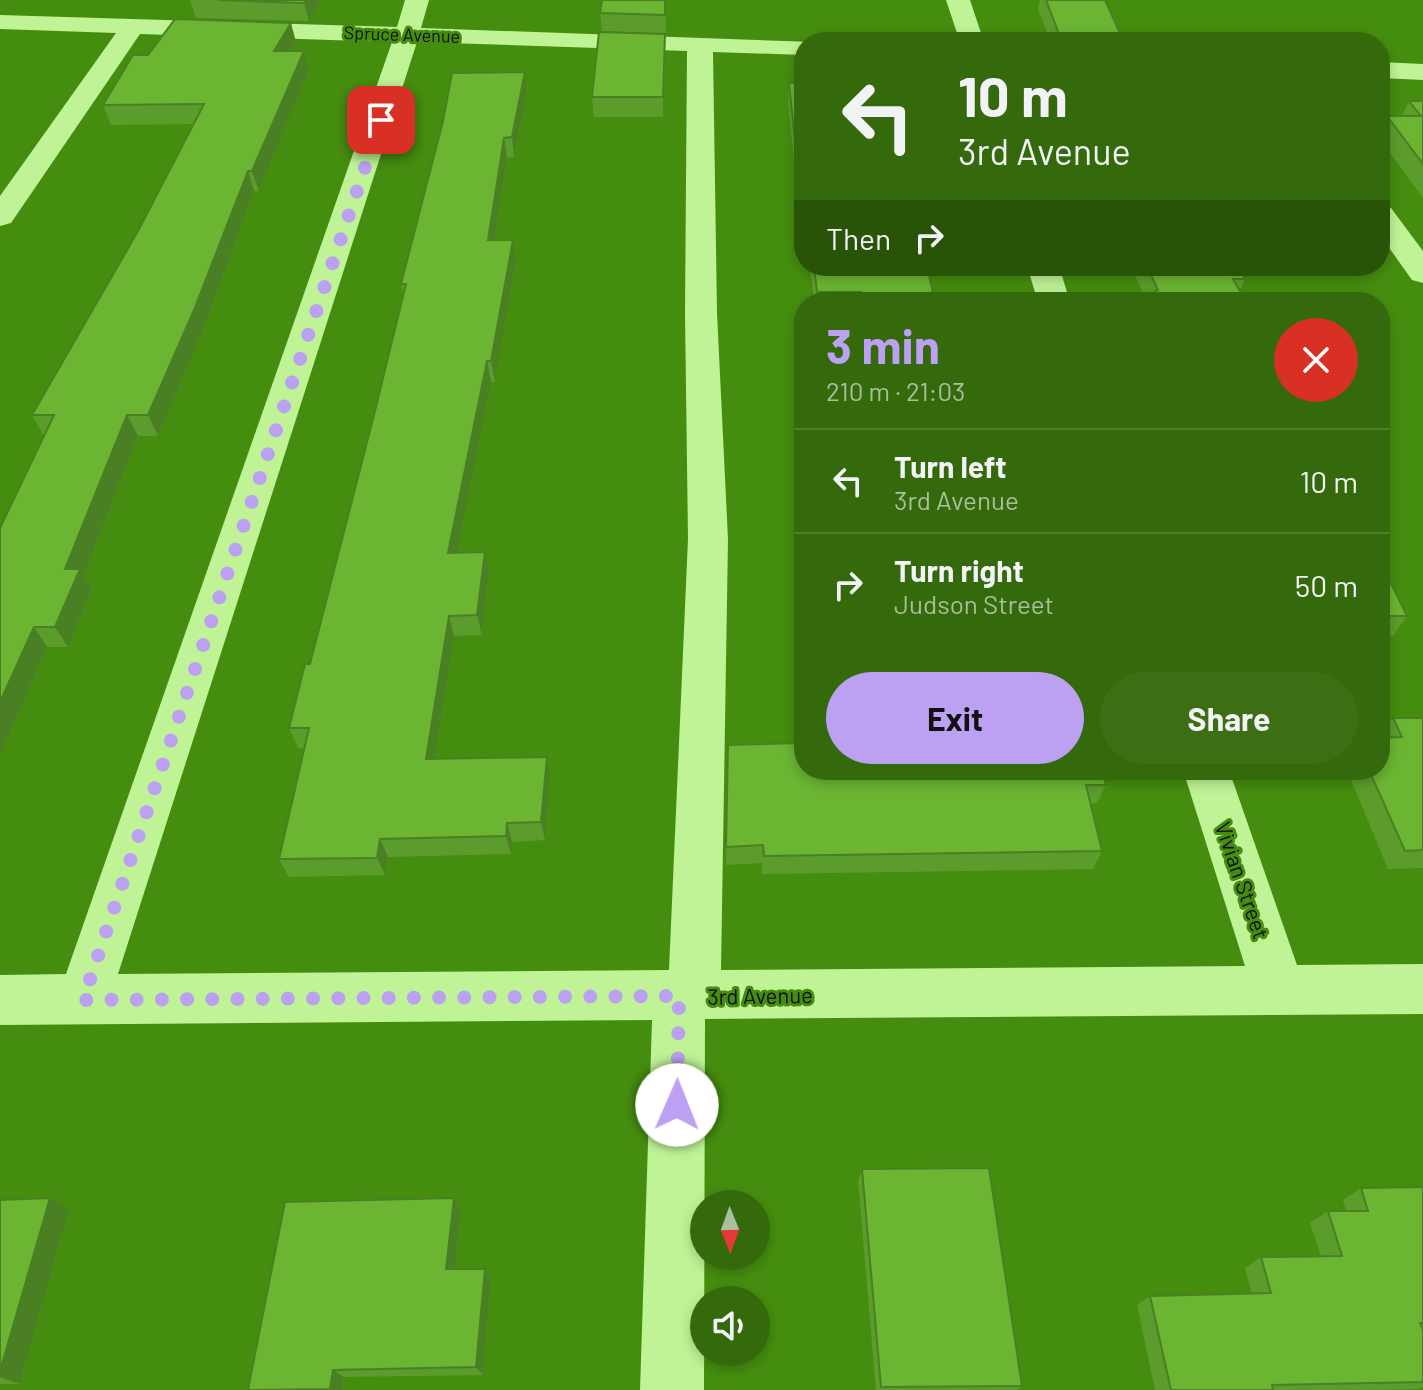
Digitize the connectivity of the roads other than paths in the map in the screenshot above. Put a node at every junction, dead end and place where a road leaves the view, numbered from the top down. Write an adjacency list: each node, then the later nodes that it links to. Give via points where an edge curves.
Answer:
1 (958, 0): 5 (street)
2 (411, 17): 4 (street, Spruce Avenue); 6 (street, Spruce Avenue); 18 (street, via 386,105)
3 (0, 22): 4 (street, Spruce Avenue)
4 (133, 26): 10 (street)
5 (969, 32)
6 (700, 44): 7 (street, Spruce Avenue); 16 (street, via 708,539)
7 (794, 47)
8 (1390, 70): 9 (street)
9 (1423, 72)
10 (0, 217)
11 (1390, 228): 12 (street)
12 (1423, 273)
13 (1209, 780): 15 (street, Vivian Street)
14 (1423, 989): 15 (street, 3rd Avenue)
15 (1279, 990): 16 (street, 3rd Avenue)
16 (686, 996): 18 (street, 3rd Avenue); 19 (street)
17 (0, 1000): 18 (street, 3rd Avenue)
18 (83, 1000)
19 (672, 1390)

